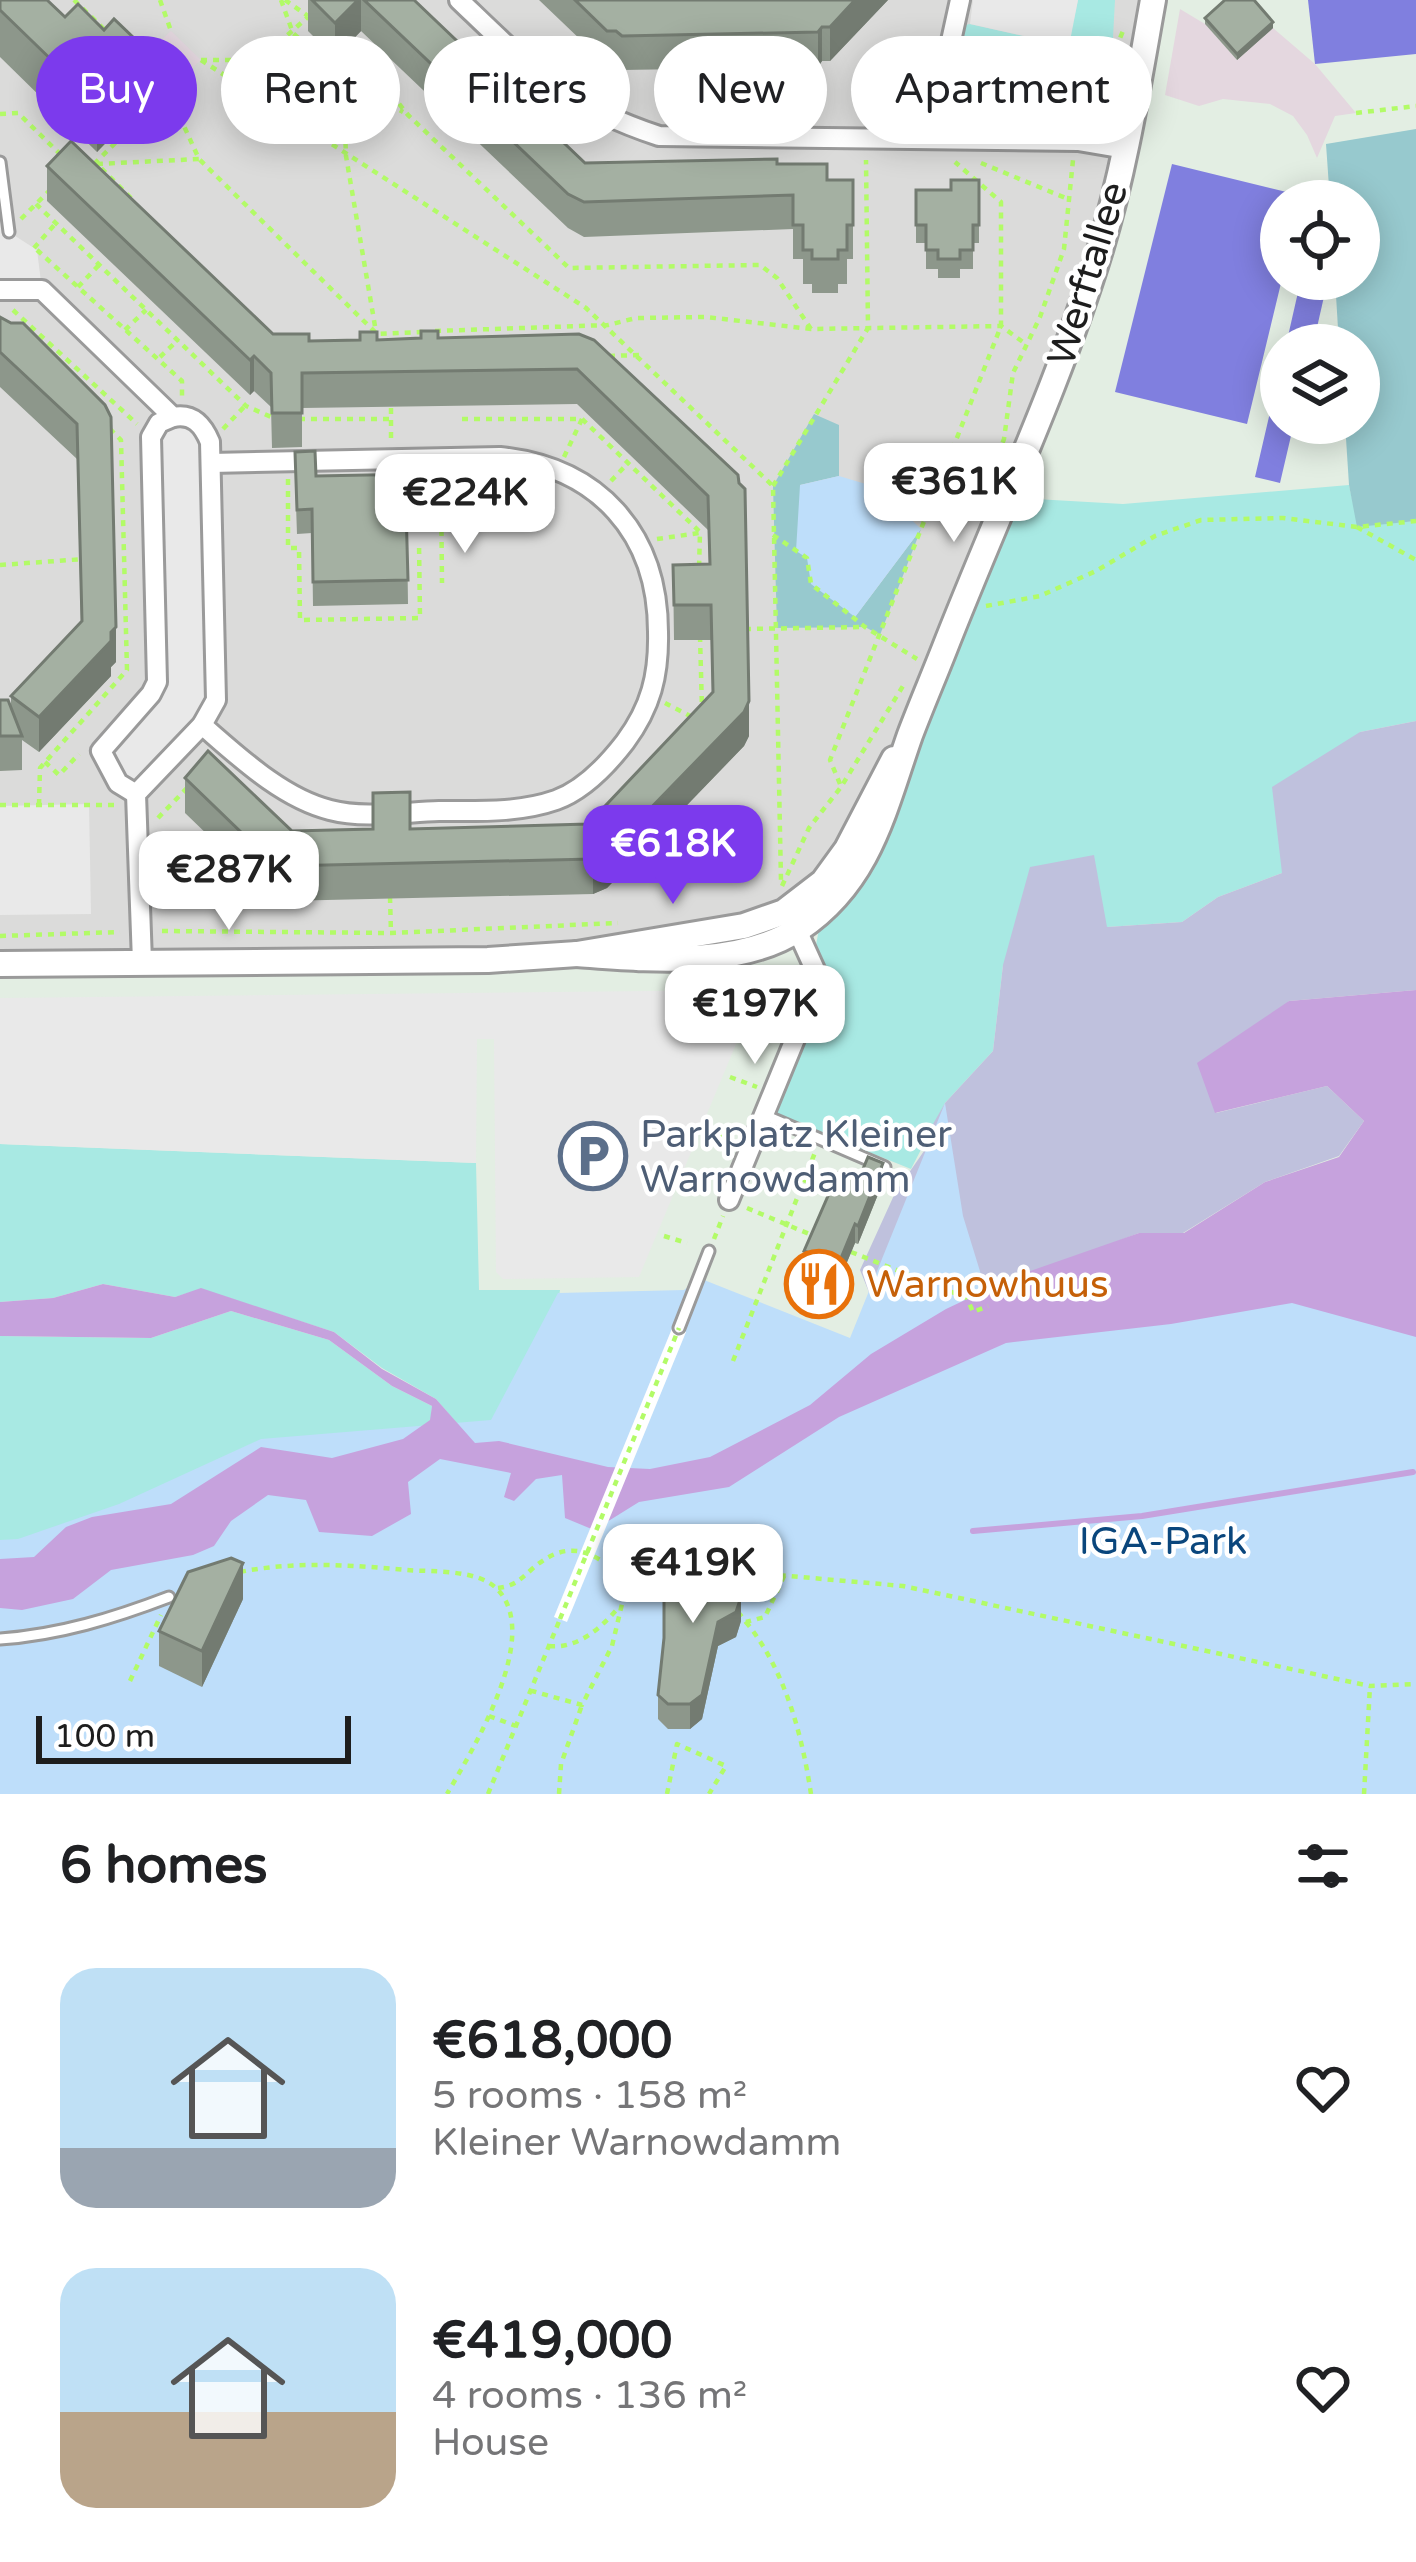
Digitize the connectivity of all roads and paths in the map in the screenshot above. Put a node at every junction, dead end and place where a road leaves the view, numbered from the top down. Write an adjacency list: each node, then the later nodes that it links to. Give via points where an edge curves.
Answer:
1 (74, 0): 13 (path)
2 (160, 0): 10 (path)
3 (283, 0): 8 (path); 11 (path)
4 (459, 0): 25 (street, via 555,88 621,123 659,136)
5 (960, 0): 16 (street)
6 (1153, 0): 18 (street, Werftallee)
7 (316, 8): 8 (path)
8 (308, 16): 11 (path)
9 (1125, 26): 17 (path)
10 (171, 31)
11 (292, 33): 14 (path); 31 (path, via 259,60 201,60)
12 (341, 33): 15 (path)
13 (112, 36)
14 (295, 36)
15 (344, 36)
16 (952, 36)
17 (1120, 36)
18 (1147, 36)
19 (400, 104): 24 (path)
20 (1416, 106): 22 (path)
21 (400, 111): 24 (path)
22 (1356, 113)
23 (0, 114): 39 (path, via 18,113)
24 (408, 115): 53 (path, via 569,268 760,265)
25 (851, 137)
26 (346, 144): 31 (path)
27 (1077, 144): 42 (path)
28 (1096, 144): 30 (street)
29 (1126, 144): 30 (street, Werftallee)
30 (1125, 149): 97 (street, Werftallee, via 1064,356)
31 (346, 155): 50 (path); 56 (path)
32 (199, 159): 37 (path); 37 (path, via 168,91); 56 (path)
33 (866, 160): 52 (path)
34 (0, 162): 45 (lane)
35 (955, 162): 51 (path, via 1001,202)
36 (980, 163): 42 (path)
37 (97, 164): 38 (path); 41 (path)
38 (85, 165)
39 (72, 166)
40 (60, 179): 43 (path)
41 (131, 198)
42 (1068, 199): 58 (path, via 1064,248)
43 (36, 204): 45 (path); 63 (path)
44 (56, 223): 47 (path, via 35,249)
45 (9, 232)
46 (99, 265): 47 (path)
47 (78, 287): 54 (path)
48 (0, 294): 65 (street, via 42,290); 70 (path)
49 (146, 310): 54 (path)
50 (608, 325): 53 (path, via 706,316); 55 (path); 60 (path)
51 (1001, 326): 52 (path); 58 (path); 101 (path)
52 (868, 328): 53 (path); 81 (path)
53 (811, 329)
54 (125, 330): 62 (path)
55 (390, 333): 56 (path); 59 (path)
56 (376, 334)
57 (178, 340): 62 (path)
58 (1027, 345): 80 (path)
59 (390, 346)
60 (639, 355): 61 (path); 81 (path)
61 (594, 356)
62 (158, 359): 65 (path, via 182,380)
63 (245, 406): 66 (path, via 277,420); 71 (path)
64 (391, 407): 66 (path)
65 (177, 416): 70 (street); 71 (street, via 204,427)
66 (391, 419): 72 (path)
67 (463, 419): 68 (path)
68 (582, 419): 75 (path); 76 (path)
69 (105, 424): 90 (path, via 122,440)
70 (151, 437): 91 (street)
71 (211, 442): 74 (street)
72 (392, 460): 73 (street); 76 (street, via 500,457)
73 (288, 461): 74 (street); 87 (path, via 288,548 299,548 300,620 421,618)
74 (211, 463): 104 (street, via 217,700)
75 (628, 463): 82 (path); 85 (path)
76 (559, 468): 82 (street)
77 (441, 482): 78 (path); 79 (path); 96 (path)
78 (403, 483)
79 (519, 483)
80 (986, 483)
81 (773, 486): 86 (path)
82 (599, 494): 88 (street)
83 (1416, 521): 84 (path)
84 (1358, 526): 93 (path); 97 (path, via 1201,520 1040,596 993,607)
85 (700, 532): 88 (path); 95 (path)
86 (773, 535): 98 (path, via 807,558 811,584); 99 (path)
87 (419, 542)
88 (639, 542): 102 (street, via 658,596)
89 (106, 558): 90 (path)
90 (124, 558): 91 (path); 106 (path, via 127,670)
91 (154, 558): 109 (street, via 157,682 101,752 109,772)
92 (86, 559): 94 (path)
93 (1416, 560)
94 (0, 565)
95 (698, 575)
96 (442, 583)
97 (963, 602): 115 (street, Werftallee, via 909,738 834,869)
98 (865, 627): 99 (path); 101 (path)
99 (777, 628): 100 (path); 108 (path, via 782,887 809,828)
100 (739, 629)
101 (880, 634): 108 (path, via 830,760); 108 (path, via 917,659)
102 (652, 696): 103 (path); 104 (street, via 592,777 560,799 497,810 334,811 303,801)
103 (702, 723)
104 (202, 725): 109 (street)
105 (79, 754): 106 (path, via 58,775)
106 (45, 762): 111 (path)
107 (192, 782): 113 (path)
108 (841, 787)
109 (136, 794): 121 (street)
110 (0, 805): 111 (path)
111 (39, 805): 112 (path)
112 (114, 805)
113 (153, 824)
114 (390, 891): 119 (path)
115 (790, 921): 121 (street, via 577,954); 124 (street, via 817,974)
116 (633, 924): 119 (path)
117 (157, 931): 119 (path)
118 (122, 932): 120 (path)
119 (391, 933)
120 (0, 935)
121 (142, 962): 122 (street)
122 (0, 964)
123 (750, 1024): 124 (path)
124 (797, 1038): 126 (street)
125 (730, 1077): 126 (path)
126 (773, 1093): 127 (street)
127 (764, 1115): 130 (lane); 134 (street)
128 (708, 1130): 129 (path)
129 (731, 1138)
130 (820, 1140): 131 (lane); 135 (path)
131 (885, 1167)
132 (686, 1183): 133 (path)
133 (708, 1190)
134 (729, 1200): 135 (path); 139 (path)
135 (785, 1224): 137 (path); 143 (path)
136 (664, 1236): 138 (path)
137 (819, 1239)
138 (687, 1243)
139 (709, 1251): 142 (lane)
140 (851, 1252): 141 (path, via 967,1298 973,1312)
141 (988, 1306)
142 (679, 1328): 155 (path, bridge)
143 (733, 1361)
144 (692, 1570): 147 (path, via 651,1575)
145 (785, 1574): 148 (path, via 714,1570); 153 (path, via 765,1617); 158 (path, via 903,1586)
146 (225, 1575): 149 (path, via 350,1564 456,1574)
147 (634, 1586): 149 (path, via 598,1556 572,1550 549,1554 513,1586); 152 (path)
148 (722, 1586)
149 (497, 1588): 161 (path, via 513,1615 512,1642)
150 (169, 1597): 154 (lane, via 118,1617); 156 (path)
151 (730, 1601): 153 (path)
152 (622, 1604): 155 (path, via 591,1634); 160 (path, via 612,1646)
153 (746, 1622): 168 (path, via 764,1644 803,1741)
154 (0, 1640)
155 (549, 1646): 159 (path)
156 (130, 1681)
157 (1416, 1684): 158 (path)
158 (1370, 1686): 169 (path)
159 (532, 1691): 160 (path); 162 (path)
160 (582, 1705): 165 (path)
161 (489, 1716): 162 (path); 163 (path)
162 (516, 1726): 164 (path)
163 (446, 1794)
164 (488, 1794)
165 (559, 1794)
166 (667, 1794): 167 (path, via 677,1744 726,1766)
167 (709, 1794)
168 (811, 1794)
169 (1364, 1794)

